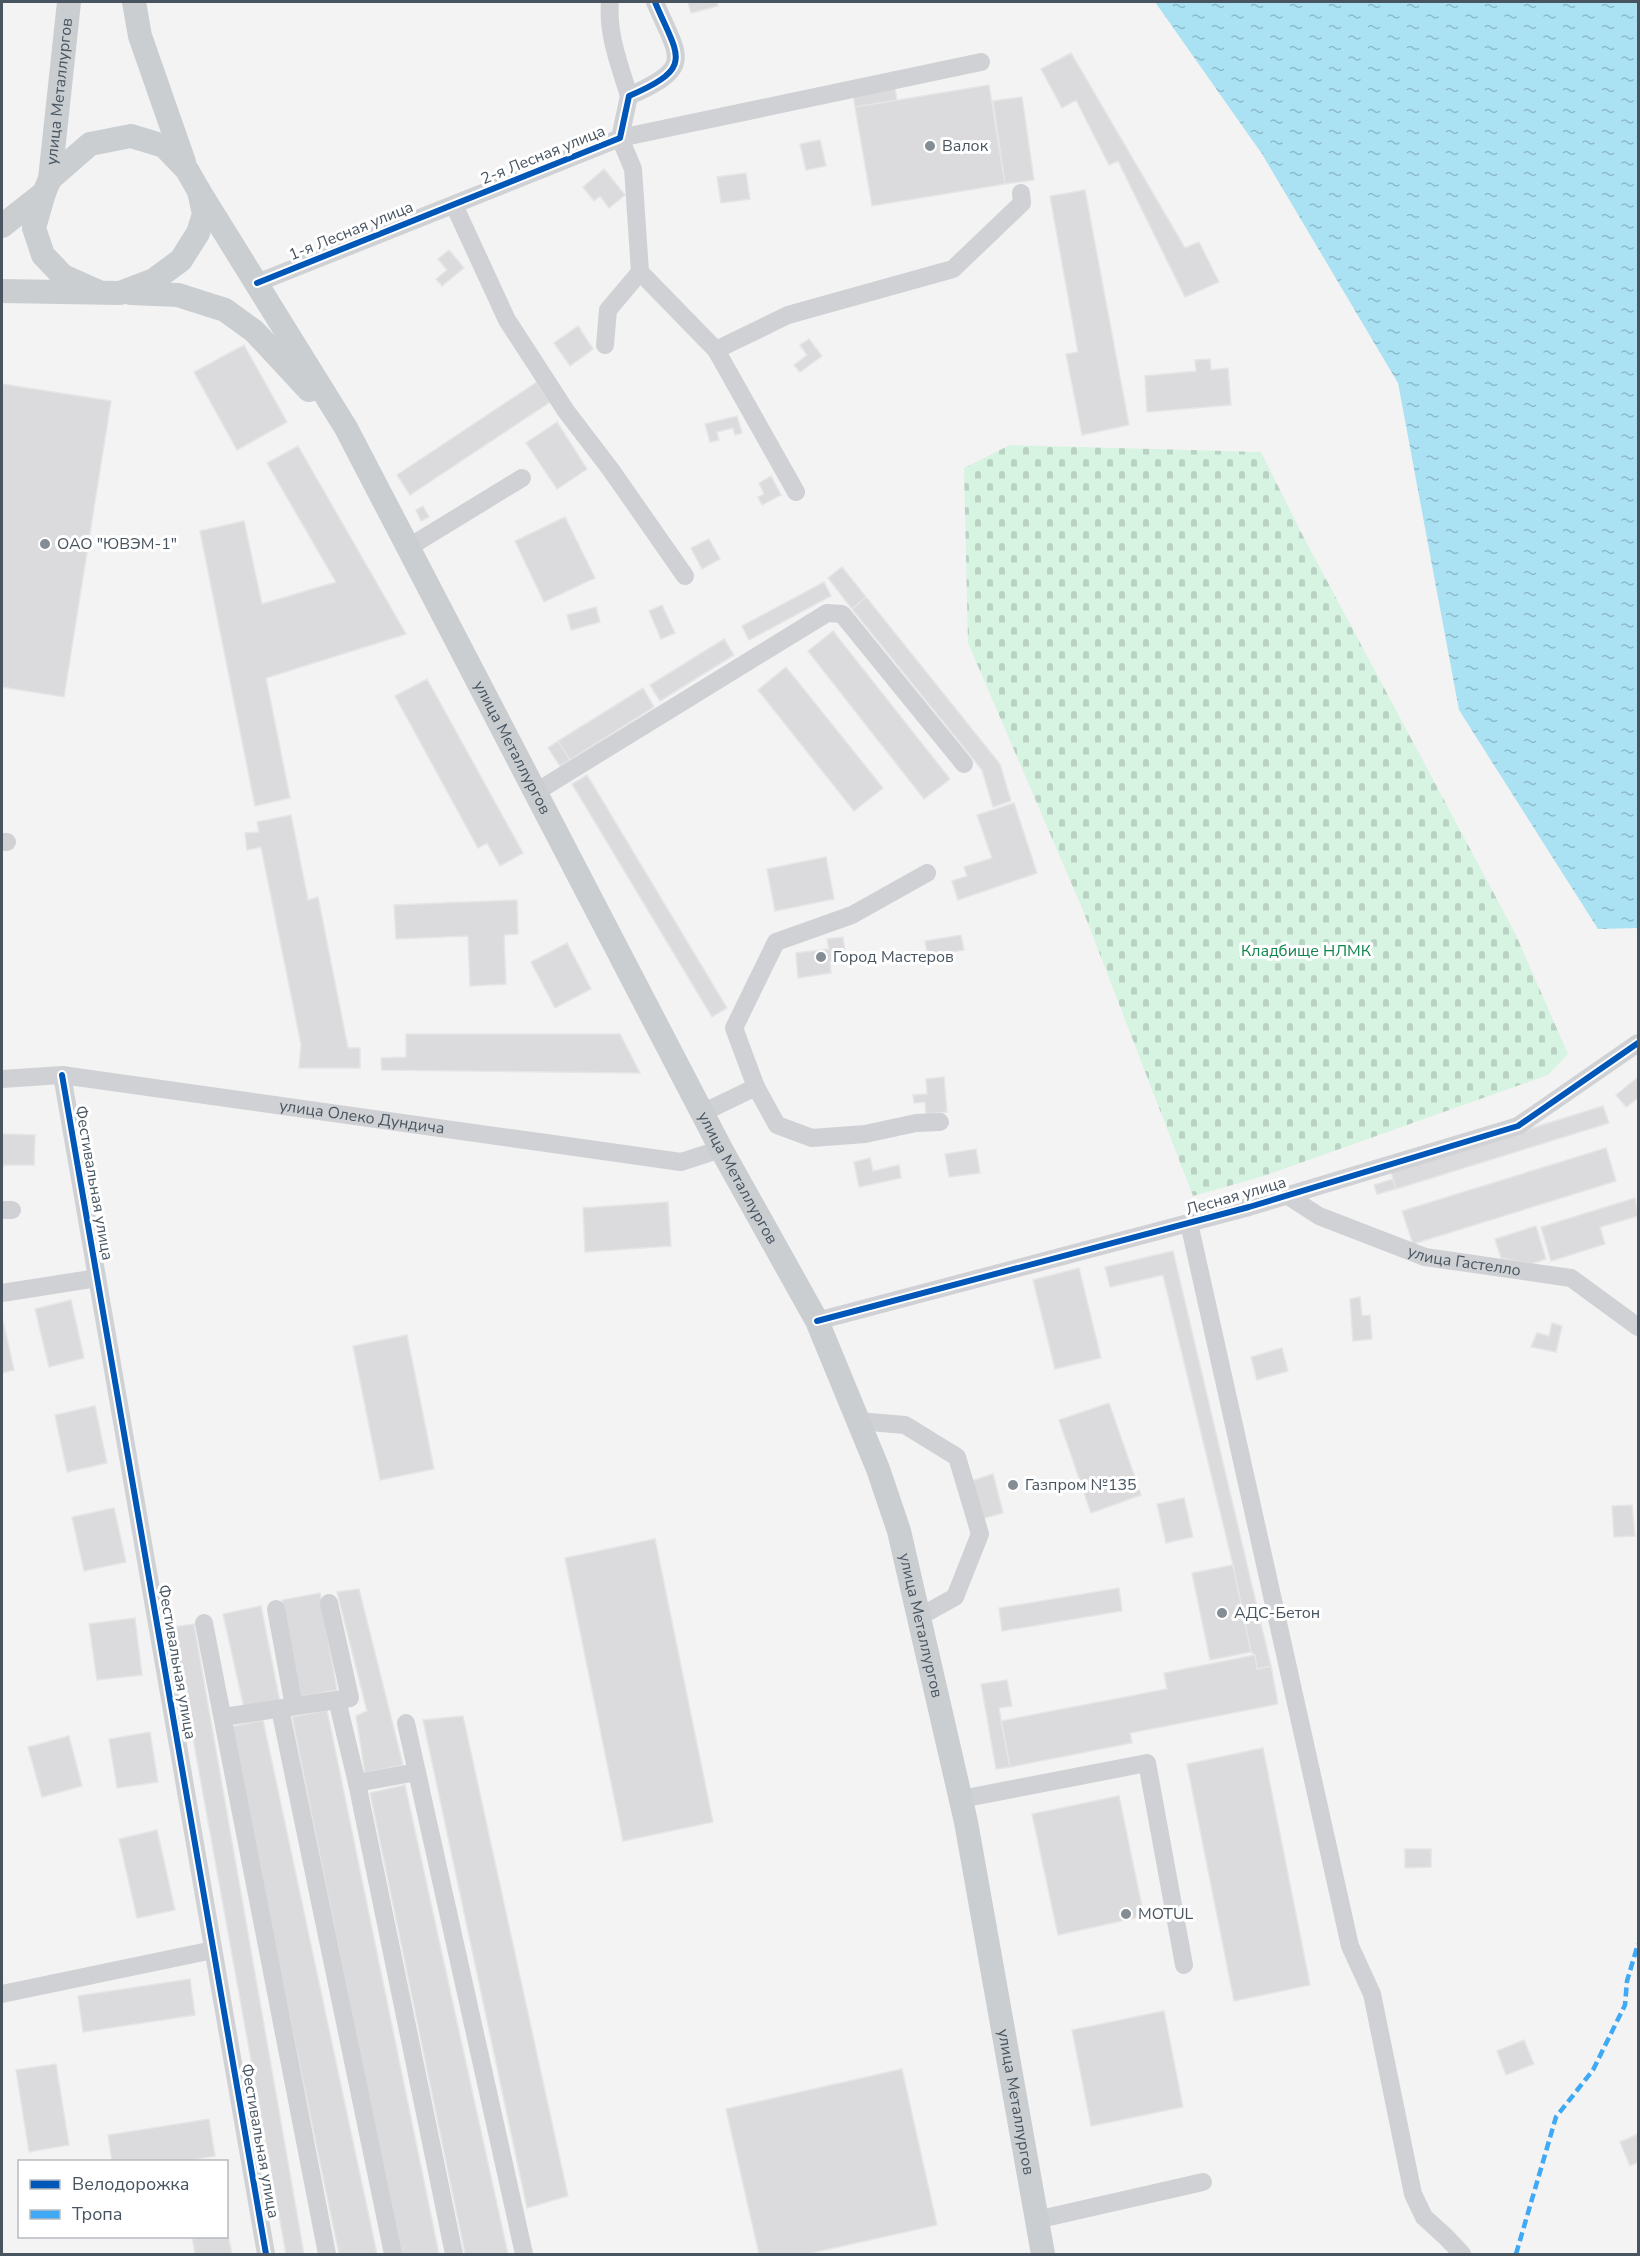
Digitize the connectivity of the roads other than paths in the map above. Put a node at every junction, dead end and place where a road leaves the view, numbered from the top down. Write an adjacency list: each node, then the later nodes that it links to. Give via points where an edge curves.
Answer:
1 (69, 2): 9 (main road, улица Металлургов)
2 (134, 2): 8 (main road, via 140,36)
3 (610, 2): 6 (street, via 614,44)
4 (654, 2): 6 (street, via 676,48 677,60 664,78)
5 (981, 62): 7 (street)
6 (628, 96): 7 (street, 2-я Лесная улица)
7 (620, 138): 12 (street, 2-я Лесная улица); 14 (street, 2-я Лесная улица, via 633,169)
8 (187, 170): 9 (main road, via 164,146 131,136 90,144); 10 (main road)
9 (47, 186): 13 (main road); 17 (main road, via 34,228 43,255 63,276)
10 (199, 191): 15 (main road, улица Металлургов); 17 (main road, via 204,214 198,233 181,260 154,280)
11 (1021, 193): 19 (street, via 1023,203 953,269 788,315)
12 (454, 205): 15 (street, 1-я Лесная улица); 24 (street, via 507,320)
13 (2, 226)
14 (640, 272): 18 (street, via 608,310); 19 (street)
15 (258, 283): 20 (main road, улица Металлургов)
16 (2, 291): 17 (main road)
17 (110, 293): 20 (main road, via 178,295 225,310 254,331)
18 (604, 345)
19 (716, 350): 22 (street)
20 (346, 428): 23 (main road, улица Металлургов)
21 (522, 478): 23 (street)
22 (796, 492)
23 (409, 547): 26 (main road, улица Металлургов)
24 (685, 576)
25 (964, 764): 26 (street, via 842,614 827,613)
26 (536, 792): 32 (main road, улица Металлургов)
27 (927, 873): 31 (street, via 852,915 776,942 734,1028)
28 (1638, 1043): 35 (street, Лесная улица, via 1518,1126)
29 (62, 1075): 30 (street, улица Олеко Дундича); 34 (street, улица Олеко Дундича, via 681,1162); 37 (street, Фестивальная улица)
30 (2, 1079)
31 (756, 1087): 32 (street); 33 (street, via 777,1125 812,1138)
32 (702, 1113): 34 (main road, улица Металлургов)
33 (940, 1122)
34 (721, 1149): 39 (main road, улица Металлургов)
35 (1288, 1196): 36 (street, Лесная улица); 40 (street, улица Гастелло, via 1319,1216 1425,1257 1571,1278)
36 (1189, 1223): 39 (street, Лесная улица); 64 (street, via 1350,1946 1372,1994 1413,2194 1424,2217)
37 (97, 1278): 38 (street); 53 (street, Фестивальная улица)
38 (2, 1293)
39 (817, 1321): 41 (main road, улица Металлургов)
40 (1638, 1327)
41 (858, 1421): 44 (main road, улица Металлургов, via 899,1532); 44 (street, via 904,1425 957,1456 980,1534 955,1597)
42 (329, 1603): 46 (street, via 350,1698)
43 (276, 1609): 47 (street)
44 (919, 1617): 52 (main road, улица Металлургов)
45 (204, 1623): 48 (street)
46 (337, 1700): 47 (street); 51 (street)
47 (287, 1708): 48 (street); 60 (street)
48 (223, 1717): 59 (street)
49 (406, 1723): 50 (street)
50 (417, 1772): 51 (street); 62 (street)
51 (357, 1783): 61 (street)
52 (961, 1799): 54 (street, via 1147,1762); 57 (main road, улица Металлургов)
53 (213, 1950): 55 (street); 58 (street, Фестивальная улица)
54 (1184, 1965)
55 (2, 1994)
56 (1203, 2182): 57 (street)
57 (1036, 2220): 63 (main road, улица Металлургов)
58 (266, 2254)
59 (327, 2254)
60 (393, 2254)
61 (454, 2254)
62 (524, 2254)
63 (1042, 2254)
64 (1462, 2254)

